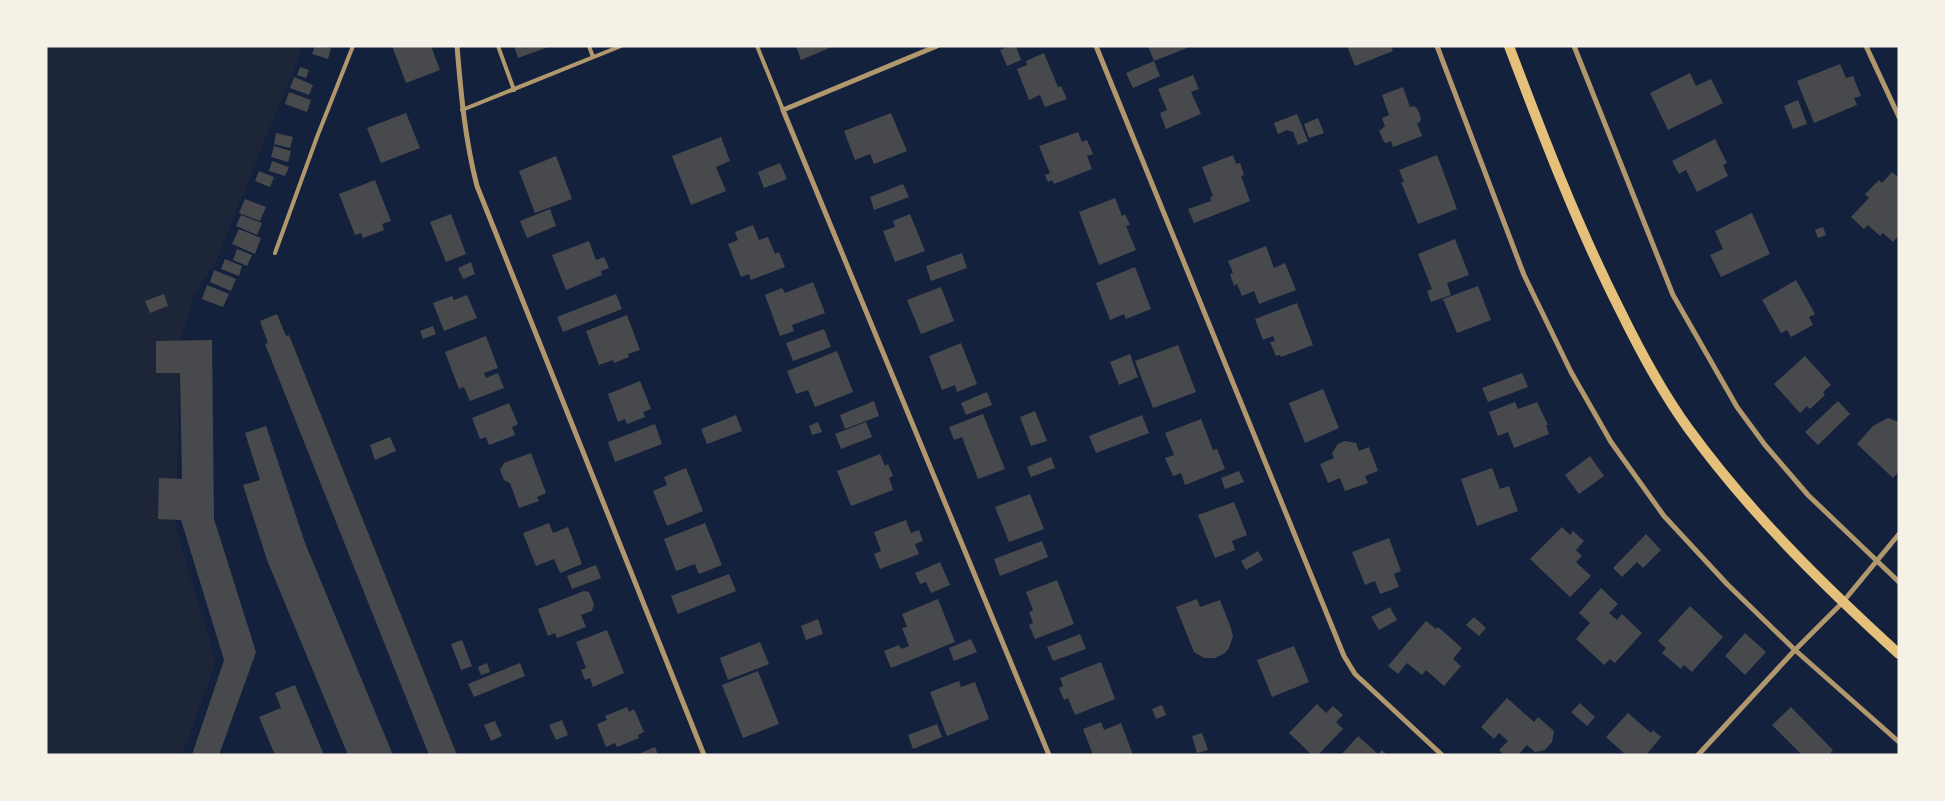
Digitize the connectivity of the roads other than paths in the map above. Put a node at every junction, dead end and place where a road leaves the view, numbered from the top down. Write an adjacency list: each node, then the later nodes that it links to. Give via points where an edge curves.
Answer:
1 (353, 46): 18 (lane)
2 (457, 46): 15 (street)
3 (498, 46): 14 (lane)
4 (589, 46): 13 (lane)
5 (621, 46): 13 (lane)
6 (757, 46): 16 (lane)
7 (937, 46): 16 (street)
8 (1096, 46): 28 (street, via 1344,656 1355,674)
9 (1437, 46): 23 (street, via 1524,275 1611,442 1664,516)
10 (1509, 46): 22 (main road, via 1564,190 1640,351 1687,427 1741,495)
11 (1574, 46): 20 (street, via 1673,295 1704,351 1737,407 1765,445 1808,495)
12 (1866, 46): 17 (street)
13 (593, 57): 14 (lane)
14 (514, 90): 15 (lane)
15 (462, 110): 26 (street, via 477,186)
16 (783, 110): 27 (street)
17 (1899, 117)
18 (275, 252)
19 (1899, 534): 20 (street)
20 (1875, 561): 21 (street); 22 (street)
21 (1899, 582)
22 (1842, 602): 23 (street); 24 (main road)
23 (1795, 650): 25 (street); 29 (street)
24 (1899, 654)
25 (1899, 742)
26 (704, 755)
27 (1049, 755)
28 (1442, 755)
29 (1698, 755)

